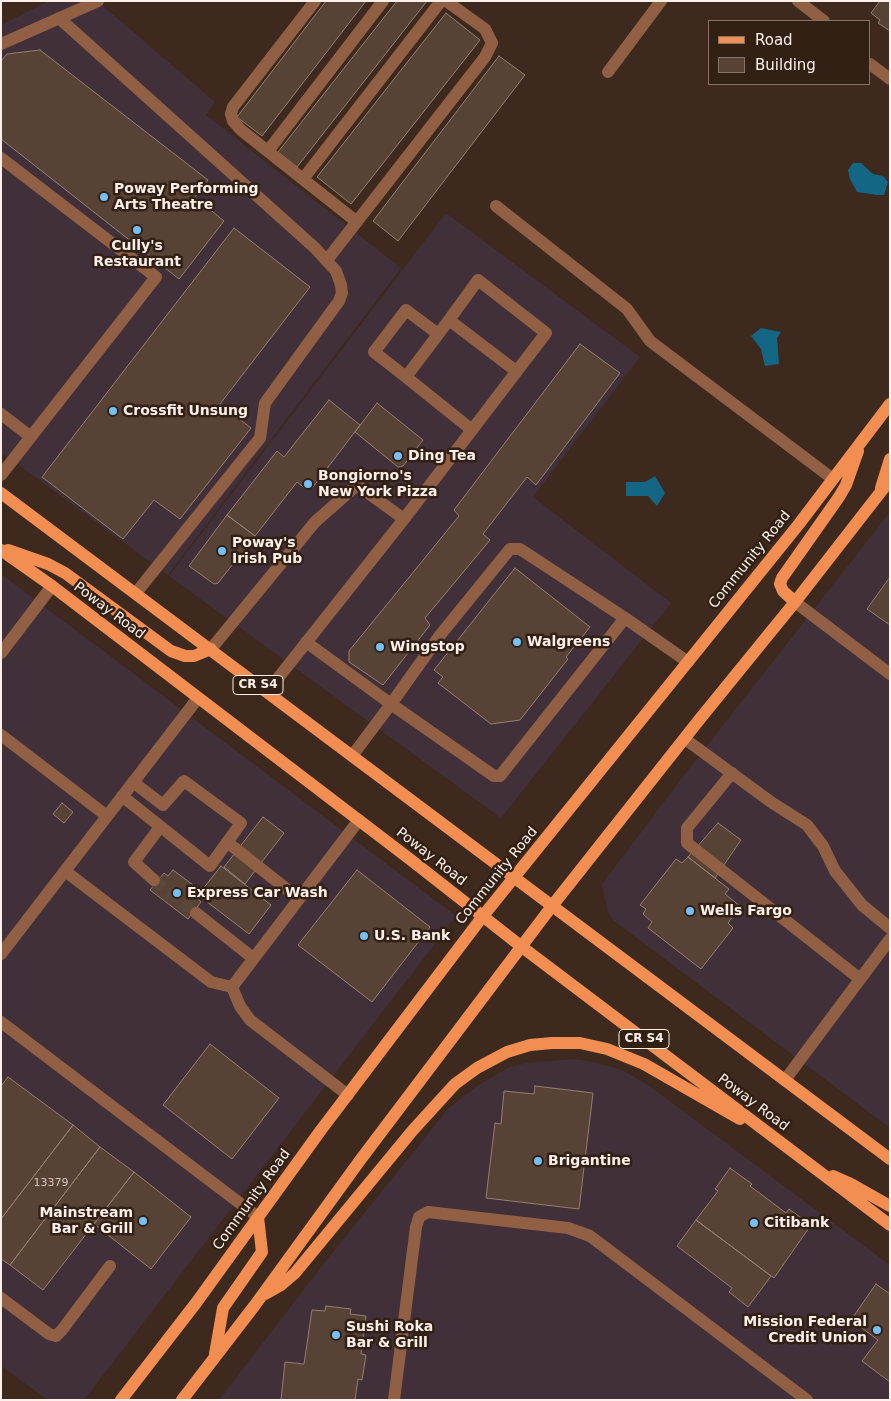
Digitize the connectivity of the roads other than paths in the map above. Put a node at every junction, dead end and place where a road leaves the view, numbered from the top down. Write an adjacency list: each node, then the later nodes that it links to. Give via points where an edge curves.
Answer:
1 (98, 1): 8 (lane)
2 (315, 1): 14 (lane, via 233,107 233,122)
3 (383, 1): 14 (lane)
4 (441, 1): 16 (lane)
5 (446, 1): 18 (lane, via 485,29 492,43 485,57)
6 (661, 1): 12 (lane)
7 (798, 1): 9 (lane)
8 (60, 18): 10 (lane); 19 (lane)
9 (823, 20)
10 (1, 44)
11 (871, 65): 13 (lane)
12 (608, 72)
13 (890, 79)
14 (268, 151): 16 (lane)
15 (1, 158): 27 (lane, via 156,277)
16 (303, 179): 18 (lane)
17 (496, 206): 31 (lane, via 627,309 650,341)
18 (357, 222): 19 (lane)
19 (327, 260): 38 (lane, via 341,284 339,301 265,402 260,438)
20 (449, 320): 21 (lane); 22 (lane); 22 (lane, via 478,280 546,333)
21 (438, 334): 23 (lane); 23 (lane, via 406,310 374,352)
22 (516, 372): 26 (lane)
23 (406, 377): 26 (lane)
24 (890, 404): 28 (main road, Community Road)
25 (1, 414): 27 (lane)
26 (472, 430): 35 (lane)
27 (31, 437): 30 (lane)
28 (860, 444): 31 (main road, Community Road); 39 (main road, via 846,485 782,578 782,591)
29 (890, 459): 34 (main road)
30 (1, 475)
31 (833, 480): 44 (main road, Community Road)
32 (890, 480): 34 (main road)
33 (1, 493): 38 (main road, CR S4)
34 (880, 493): 39 (main road)
35 (404, 519): 41 (lane); 42 (lane, via 357,485 315,522)
36 (1, 549): 37 (main road, Poway Road / CR S4); 42 (main road, via 65,573 171,651 194,656)
37 (52, 586): 43 (lane); 47 (main road, Poway Road / CR S4)
38 (136, 593): 42 (main road, CR S4)
39 (795, 602): 45 (lane); 50 (main road)
40 (625, 618): 44 (lane); 48 (lane, via 520,549 510,550 441,634); 48 (lane, via 500,776 494,776)
41 (306, 642): 46 (lane); 48 (lane)
42 (211, 649): 46 (main road, CR S4)
43 (1, 654)
44 (688, 662): 60 (main road, Community Road)
45 (890, 674)
46 (267, 692): 51 (main road, CR S4)
47 (198, 698): 53 (lane); 56 (main road, Poway Road / CR S4)
48 (391, 704): 51 (lane)
49 (1, 735): 55 (lane)
50 (685, 739): 52 (lane); 63 (main road)
51 (352, 756): 60 (main road, CR S4)
52 (732, 773): 66 (lane, via 807,824 824,846 835,871 862,905); 71 (lane, via 687,828 687,843)
53 (132, 782): 54 (lane); 58 (lane, via 163,805 184,781 241,823)
54 (122, 796): 55 (lane); 57 (lane)
55 (107, 816): 59 (lane)
56 (359, 820): 62 (lane); 65 (main road, Poway Road / CR S4)
57 (160, 827): 58 (lane, via 210,866); 61 (lane, via 134,862)
58 (228, 842): 62 (lane)
59 (65, 870): 69 (lane); 72 (lane, via 211,982)
60 (514, 878): 63 (main road, CR S4); 65 (main road, Community Road)
61 (154, 880)
62 (298, 898): 70 (lane)
63 (552, 906): 68 (main road); 74 (main road, CR S4)
64 (196, 913): 70 (lane)
65 (483, 916): 68 (main road, Poway Road / CR S4); 75 (main road, Community Road)
66 (890, 928)
67 (890, 939): 71 (lane)
68 (522, 947): 76 (main road, Poway Road / CR S4); 83 (main road)
69 (1, 954)
70 (253, 958): 72 (lane)
71 (860, 979): 74 (lane)
72 (232, 986): 75 (lane, via 250,1020)
73 (1, 1022): 80 (lane)
74 (785, 1080): 77 (main road, CR S4)
75 (348, 1095): 80 (main road, Community Road)
76 (765, 1131): 78 (main road, Poway Road / CR S4); 83 (main road, via 716,1107 644,1064 607,1049 580,1043 552,1042 507,1052 455,1084 295,1273)
77 (890, 1159)
78 (813, 1167): 79 (main road); 81 (main road, Poway Road / CR S4)
79 (890, 1206)
80 (258, 1217): 85 (main road, via 262,1252 223,1308); 86 (main road, Community Road)
81 (890, 1225)
82 (110, 1266): 84 (lane, via 56,1336)
83 (261, 1296): 85 (main road)
84 (1, 1298)
85 (215, 1356): 87 (main road)
86 (121, 1400)
87 (182, 1400)
88 (394, 1400): 89 (lane, via 416,1227 420,1216 428,1212 568,1228 590,1236)
89 (807, 1400)

